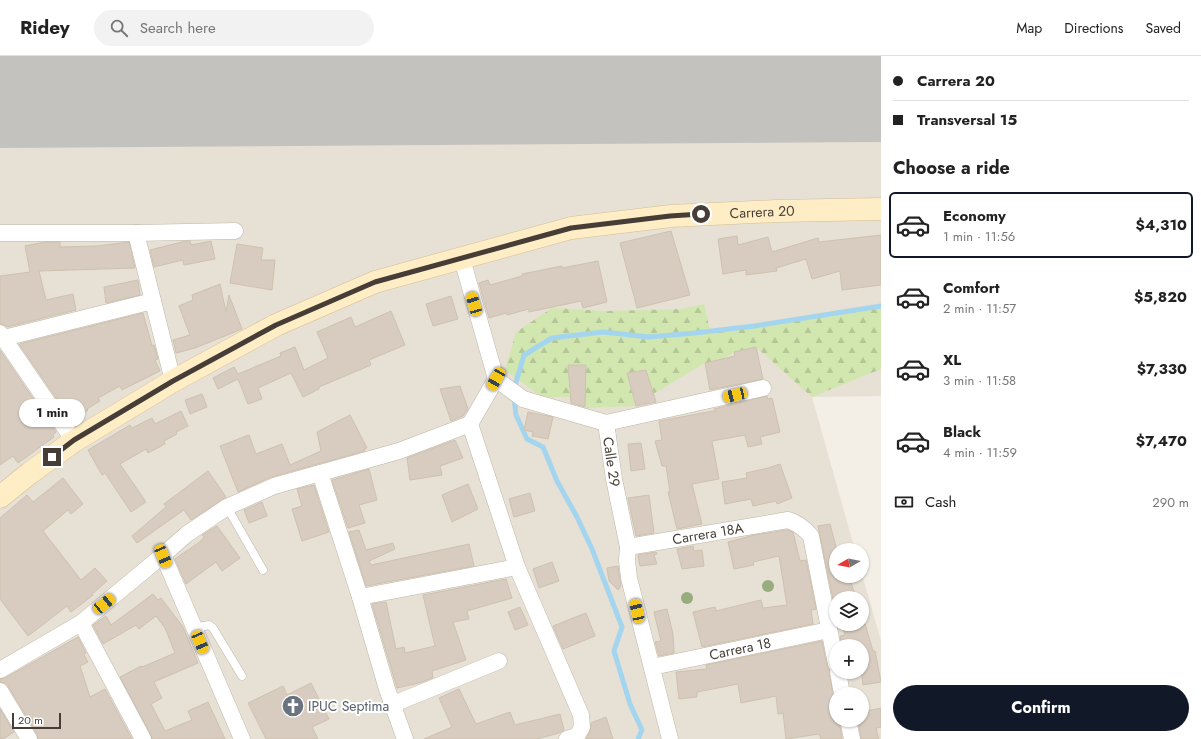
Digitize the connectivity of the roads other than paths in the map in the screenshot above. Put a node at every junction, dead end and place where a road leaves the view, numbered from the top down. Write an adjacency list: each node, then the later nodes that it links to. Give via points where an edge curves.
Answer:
1 (881, 209): 5 (main road, Carrera 20, via 670,216 571,228)
2 (235, 231): 4 (street)
3 (0, 233): 4 (street)
4 (136, 234): 6 (street)
5 (462, 259): 8 (street); 9 (main road, Carrera 20, via 375,282 276,325)
6 (153, 301): 7 (street); 9 (street)
7 (1, 336): 13 (street)
8 (496, 379): 11 (street, Calle 29, via 523,399); 12 (street)
9 (173, 381): 13 (main road, Carrera 20)
10 (763, 388): 11 (street)
11 (606, 423): 17 (street, Calle 29)
12 (470, 424): 14 (street, via 399,451); 19 (street)
13 (74, 440): 15 (main road, Carrera 20)
14 (320, 473): 16 (street, via 274,486); 21 (street)
15 (0, 497)
16 (227, 507): 18 (street, via 187,534); 20 (lane)
17 (628, 547): 24 (street, Carrera 18A, via 788,520 795,522 811,536); 26 (street, Calle 29, via 629,578)
18 (163, 556): 22 (street); 23 (street)
19 (517, 567): 21 (street); 36 (street, via 581,715 582,727 577,736)
20 (263, 570)
21 (360, 597): 30 (street)
22 (81, 623): 27 (street); 33 (street)
23 (194, 628): 28 (lane, via 208,625 213,628); 34 (street)
24 (829, 630): 26 (street, Carrera 18)
25 (499, 661): 30 (street)
26 (652, 667): 37 (street, Calle 29)
27 (0, 670)
28 (242, 676)
29 (0, 691): 32 (street)
30 (391, 705): 35 (street)
31 (849, 727): 38 (street)
32 (29, 739)
33 (143, 739)
34 (242, 739)
35 (405, 739)
36 (567, 739)
37 (670, 739)
38 (852, 739)

